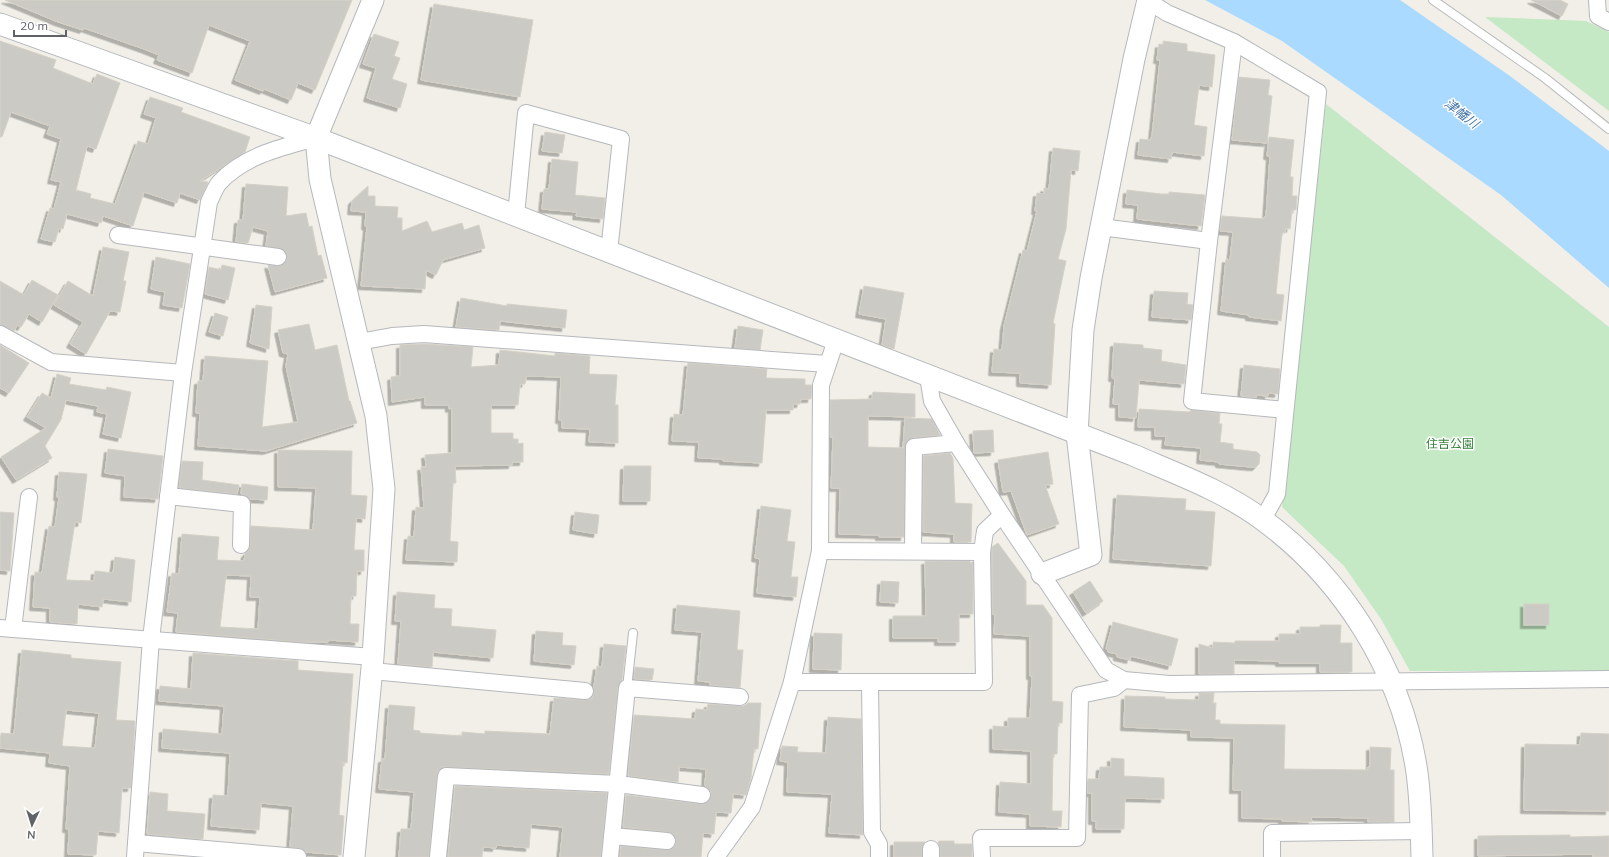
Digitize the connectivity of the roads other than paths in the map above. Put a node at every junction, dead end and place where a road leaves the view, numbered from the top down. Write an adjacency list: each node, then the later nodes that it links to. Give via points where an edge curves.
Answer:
1 (373, 0): 9 (street)
2 (1148, 0): 7 (street, via 1167,13); 11 (street)
3 (1433, 0): 8 (lane, via 1545,78)
4 (1597, 0): 5 (street, via 1598,16)
5 (1609, 22)
6 (0, 24): 9 (street)
7 (1234, 42): 13 (street); 23 (street, via 1318,92)
8 (1609, 129)
9 (316, 138): 10 (street); 14 (street, via 272,150 237,167 218,184 209,202); 19 (street, via 320,179)
10 (516, 215): 15 (street); 15 (street, via 526,113 621,139)
11 (1101, 227): 13 (street); 24 (street, via 1083,330)
12 (118, 235): 14 (street)
13 (1209, 241): 23 (street, via 1192,401)
14 (202, 247): 16 (street); 21 (street)
15 (609, 252): 18 (street)
16 (278, 257)
17 (0, 334): 21 (street, via 51,362)
18 (836, 340): 20 (street); 22 (street)
19 (359, 342): 20 (street, via 424,334); 38 (street, via 376,416 384,489)
20 (827, 364): 31 (street, via 821,385)
21 (183, 373): 26 (street)
22 (928, 376): 24 (street); 25 (street, via 932,401)
23 (1285, 410): 29 (street, via 1277,494)
24 (1077, 434): 29 (street, via 1188,478 1227,497); 34 (street, via 1091,555)
25 (956, 443): 28 (street); 32 (street, via 914,447)
26 (168, 496): 30 (street, via 242,504); 37 (street)
27 (28, 497): 35 (street)
28 (1002, 515): 33 (street, via 985,531); 34 (street)
29 (1263, 520): 41 (street, via 1301,551 1334,587 1372,642)
30 (241, 545)
31 (820, 551): 32 (street); 42 (street)
32 (913, 551): 33 (street)
33 (982, 552): 43 (street, via 984,682)
34 (1042, 574): 40 (street, via 1106,670)
35 (6, 628): 37 (street)
36 (633, 634): 44 (lane)
37 (151, 640): 38 (street); 52 (street)
38 (372, 664): 45 (street); 54 (street)
39 (1609, 679): 41 (street)
40 (1124, 680): 41 (street, via 1169,684); 59 (street, via 1114,688 1080,695 1077,838 981,838)
41 (1391, 681): 49 (street, via 1416,765)
42 (792, 682): 43 (street); 57 (street, via 752,807)
43 (870, 683): 58 (street, via 872,832 879,844)
44 (627, 688): 46 (street); 47 (street)
45 (585, 691)
46 (740, 697)
47 (618, 784): 48 (street); 50 (street); 55 (street, via 446,776)
48 (702, 795)
49 (1422, 831): 60 (street, via 1272,832); 61 (street)
50 (612, 836): 51 (street); 56 (street)
51 (667, 841)
52 (135, 850): 53 (street)
53 (298, 857)
54 (354, 857)
55 (438, 857)
56 (610, 857)
57 (716, 857)
58 (879, 857)
59 (982, 857)
60 (1272, 857)
61 (1422, 857)

